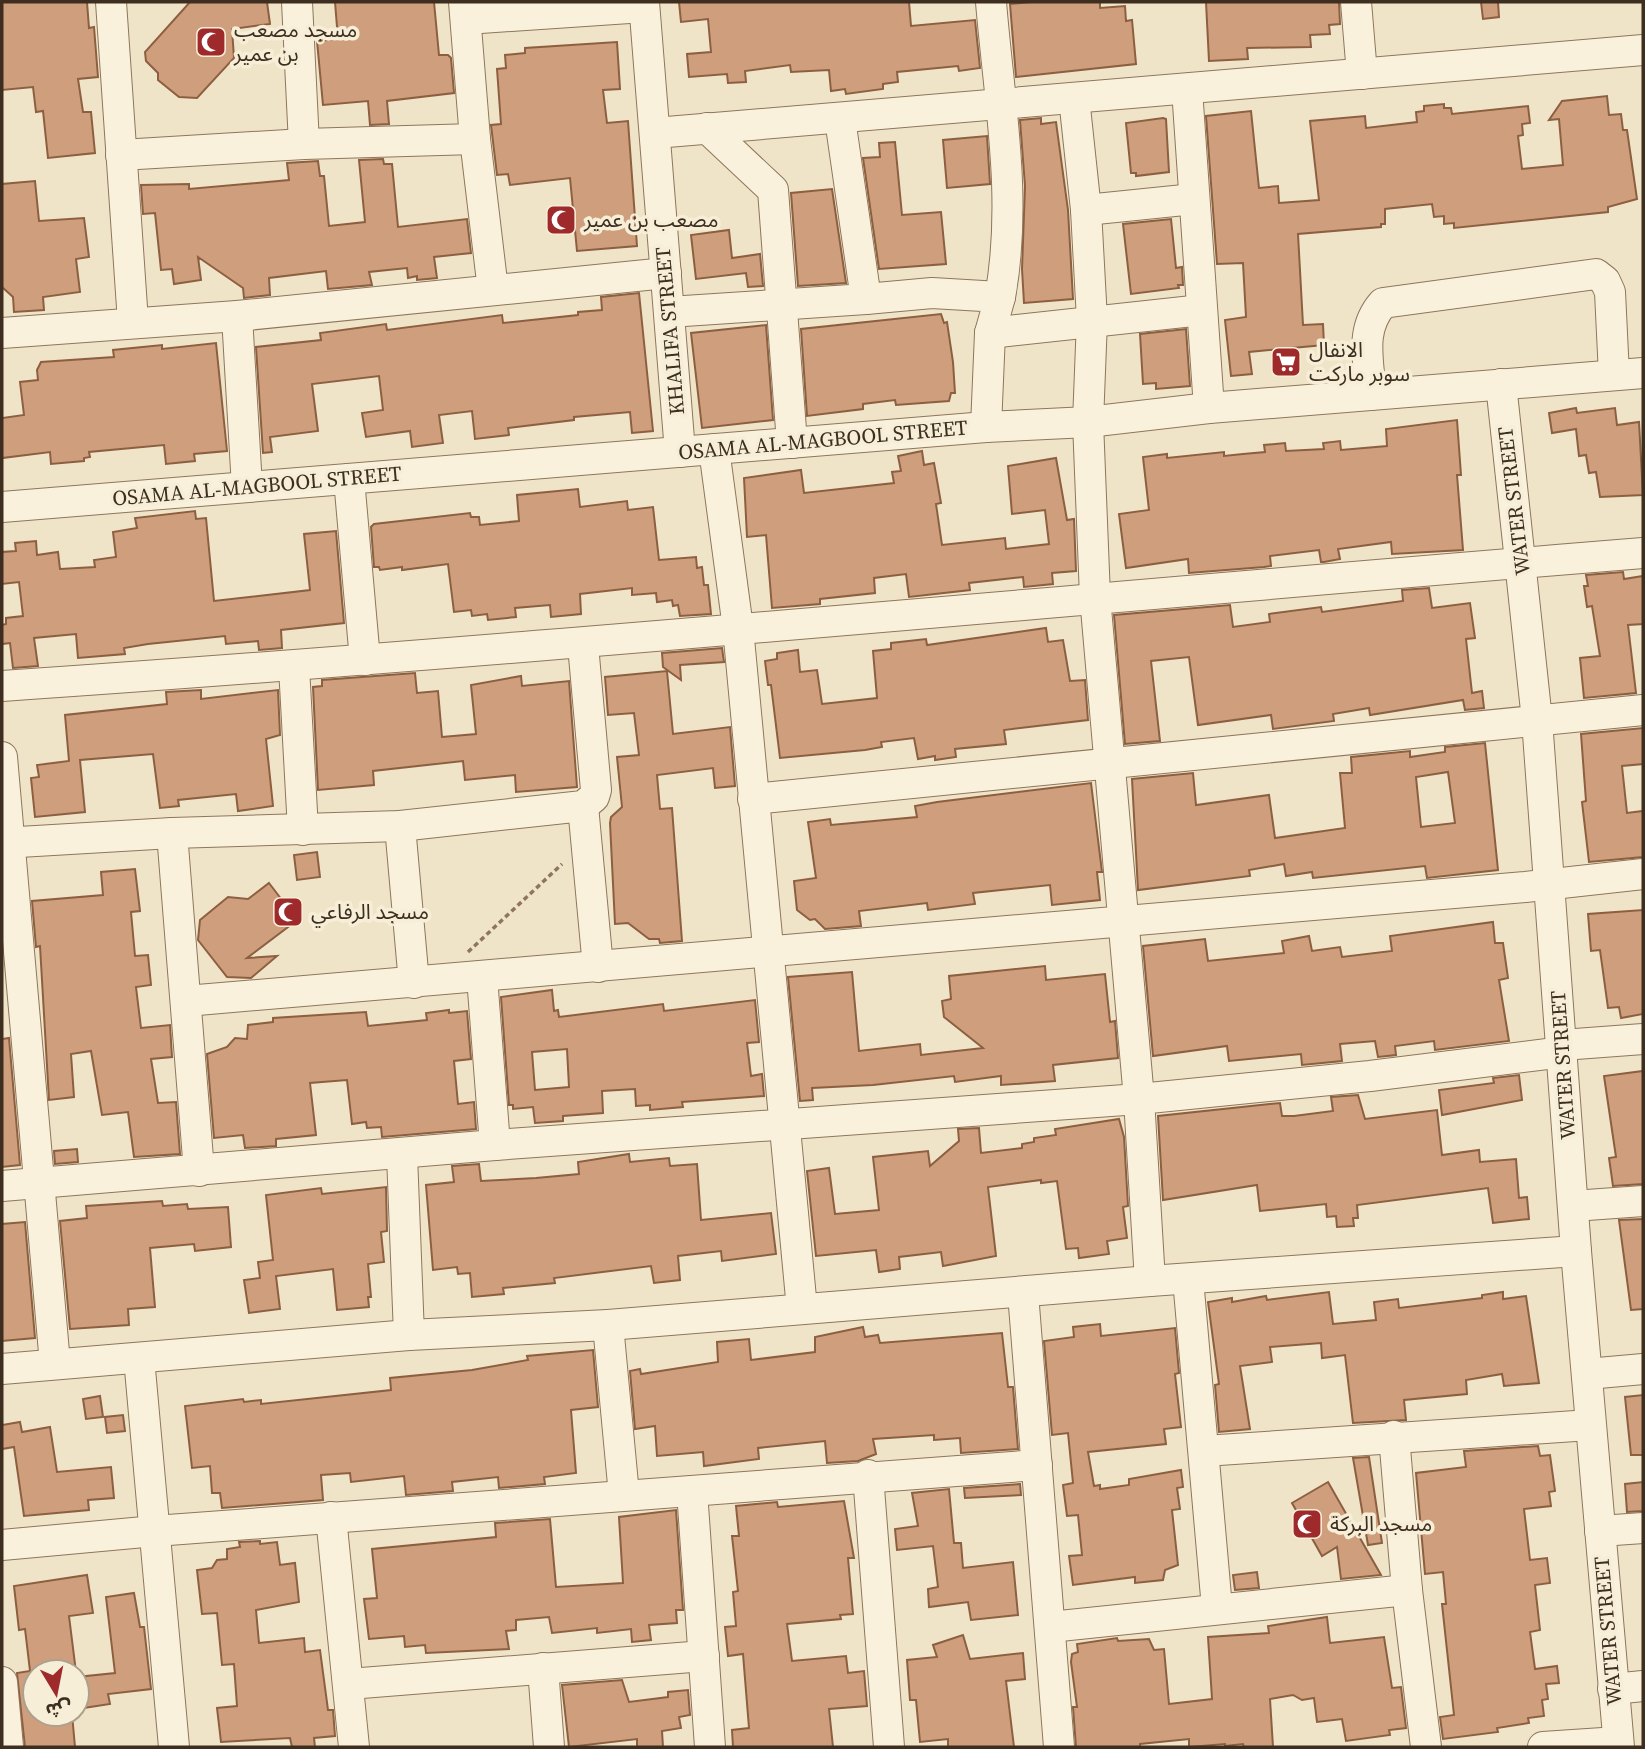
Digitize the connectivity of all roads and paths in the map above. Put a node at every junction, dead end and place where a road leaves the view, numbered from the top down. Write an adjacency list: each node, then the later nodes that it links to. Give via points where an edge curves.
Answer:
1 (111, 2): 17 (street)
2 (297, 2): 16 (street)
3 (991, 2): 11 (street)
4 (1356, 2): 8 (street)
5 (644, 4): 6 (street); 14 (street, KHALIFA STREET)
6 (465, 11): 15 (street)
7 (1643, 50): 8 (street)
8 (1362, 74): 9 (street)
9 (1187, 89): 10 (street); 18 (street)
10 (1074, 98): 11 (street); 19 (street)
11 (999, 104): 12 (street); 22 (street, via 1009,228)
12 (840, 119): 13 (street); 23 (street)
13 (707, 128): 14 (street); 24 (street, via 773,190)
14 (654, 132): 20 (street, KHALIFA STREET)
15 (475, 139): 16 (street); 21 (street)
16 (304, 144): 17 (street)
17 (121, 155): 29 (street)
18 (1194, 200): 19 (street); 25 (street)
19 (1086, 210): 28 (street)
20 (666, 273): 21 (street); 26 (street, KHALIFA STREET)
21 (492, 290): 27 (street)
22 (1000, 298): 23 (street, via 932,293); 31 (street)
23 (866, 299): 24 (street)
24 (783, 304): 26 (street); 39 (street)
25 (1202, 310): 28 (street); 36 (street)
26 (669, 312): 41 (street, KHALIFA STREET)
27 (237, 316): 29 (street); 43 (street)
28 (1092, 320): 31 (street); 37 (street)
29 (133, 322): 30 (street)
30 (2, 333)
31 (990, 333): 38 (street)
32 (1643, 373): 33 (street, OSAMA AL-MAGBOOL STREET)
33 (1614, 375): 34 (street, OSAMA AL-MAGBOOL STREET); 35 (street, via 1609,292 1596,274 1383,303 1370,317 1367,333)
34 (1501, 384): 35 (street, OSAMA AL-MAGBOOL STREET); 46 (street, WATER STREET)
35 (1371, 395): 36 (street, OSAMA AL-MAGBOOL STREET)
36 (1209, 408): 37 (street, OSAMA AL-MAGBOOL STREET)
37 (1088, 422): 38 (street, OSAMA AL-MAGBOOL STREET); 47 (street)
38 (986, 427): 39 (street, OSAMA AL-MAGBOOL STREET)
39 (792, 443): 40 (street, OSAMA AL-MAGBOOL STREET)
40 (714, 449): 41 (street, OSAMA AL-MAGBOOL STREET); 48 (street)
41 (680, 452): 42 (street, OSAMA AL-MAGBOOL STREET)
42 (349, 479): 43 (street, OSAMA AL-MAGBOOL STREET); 50 (street)
43 (247, 487): 44 (street, OSAMA AL-MAGBOOL STREET)
44 (2, 507)
45 (1643, 553): 46 (street)
46 (1522, 563): 47 (street); 54 (street, WATER STREET)
47 (1095, 597): 48 (street); 56 (street)
48 (738, 628): 49 (street); 57 (street)
49 (583, 645): 50 (street); 58 (street, via 596,790)
50 (365, 660): 51 (street)
51 (293, 667): 52 (street); 60 (street)
52 (2, 686)
53 (1643, 710): 54 (street)
54 (1537, 720): 56 (street); 65 (street, WATER STREET)
55 (2, 757): 62 (street)
56 (1108, 763): 57 (street); 66 (street)
57 (753, 799): 67 (street)
58 (583, 806): 59 (street); 63 (street)
59 (400, 826): 60 (street); 70 (street)
60 (303, 830): 61 (street)
61 (172, 833): 62 (street); 71 (street)
62 (5, 843): 72 (street)
63 (587, 847): 68 (street); 70 (path, via 552,871)
64 (1643, 874): 65 (street)
65 (1550, 884): 66 (street); 74 (street, WATER STREET)
66 (1123, 921): 67 (street); 75 (street)
67 (769, 951): 68 (street); 76 (street)
68 (598, 967): 69 (street)
69 (482, 977): 70 (street); 77 (street)
70 (425, 982): 71 (street)
71 (186, 1001): 79 (street)
72 (14, 1027): 80 (street)
73 (1643, 1039): 74 (street)
74 (1562, 1048): 75 (street, via 1370,1076); 83 (street, WATER STREET)
75 (1139, 1099): 76 (street); 86 (street)
76 (787, 1122): 77 (street); 88 (street)
77 (495, 1145): 78 (street)
78 (402, 1154): 79 (street); 90 (street)
79 (199, 1171): 80 (street)
80 (39, 1184): 81 (street); 92 (street)
81 (2, 1186)
82 (1643, 1201): 83 (street)
83 (1573, 1206): 84 (street, WATER STREET)
84 (1576, 1251): 85 (street); 95 (street, WATER STREET)
85 (1188, 1279): 86 (street); 98 (street)
86 (1150, 1281): 87 (street)
87 (1023, 1293): 88 (street); 99 (street)
88 (802, 1309): 89 (street)
89 (608, 1325): 90 (street); 102 (street)
90 (409, 1335): 91 (street)
91 (138, 1358): 92 (street); 105 (street)
92 (55, 1364): 93 (street)
93 (2, 1369)
94 (1643, 1369): 95 (street)
95 (1587, 1374): 96 (street, WATER STREET)
96 (1591, 1424): 97 (street); 106 (street, WATER STREET)
97 (1394, 1436): 98 (street); 108 (street)
98 (1203, 1451): 109 (street)
99 (1037, 1465): 100 (street); 110 (street)
100 (868, 1475): 101 (street); 123 (street)
101 (692, 1491): 102 (street); 111 (street)
102 (624, 1495): 103 (street)
103 (331, 1517): 105 (street); 113 (street)
104 (1643, 1528): 106 (street)
105 (155, 1531): 107 (street); 119 (street)
106 (1600, 1531): 115 (street, WATER STREET)
107 (2, 1545)
108 (1406, 1590): 109 (street); 125 (street)
109 (1217, 1608): 110 (street)
110 (1050, 1627): 124 (street)
111 (704, 1656): 112 (street); 122 (street)
112 (543, 1668): 113 (street); 121 (street)
113 (349, 1684): 120 (street)
114 (1643, 1686): 115 (street)
115 (1613, 1689): 117 (street, WATER STREET)
116 (3, 1700): 118 (street)
117 (1618, 1745): 126 (street)
118 (8, 1747)
119 (174, 1747)
120 (354, 1747)
121 (549, 1747)
122 (710, 1747)
123 (888, 1747)
124 (1059, 1747)
125 (1426, 1747)
126 (1543, 1747)

